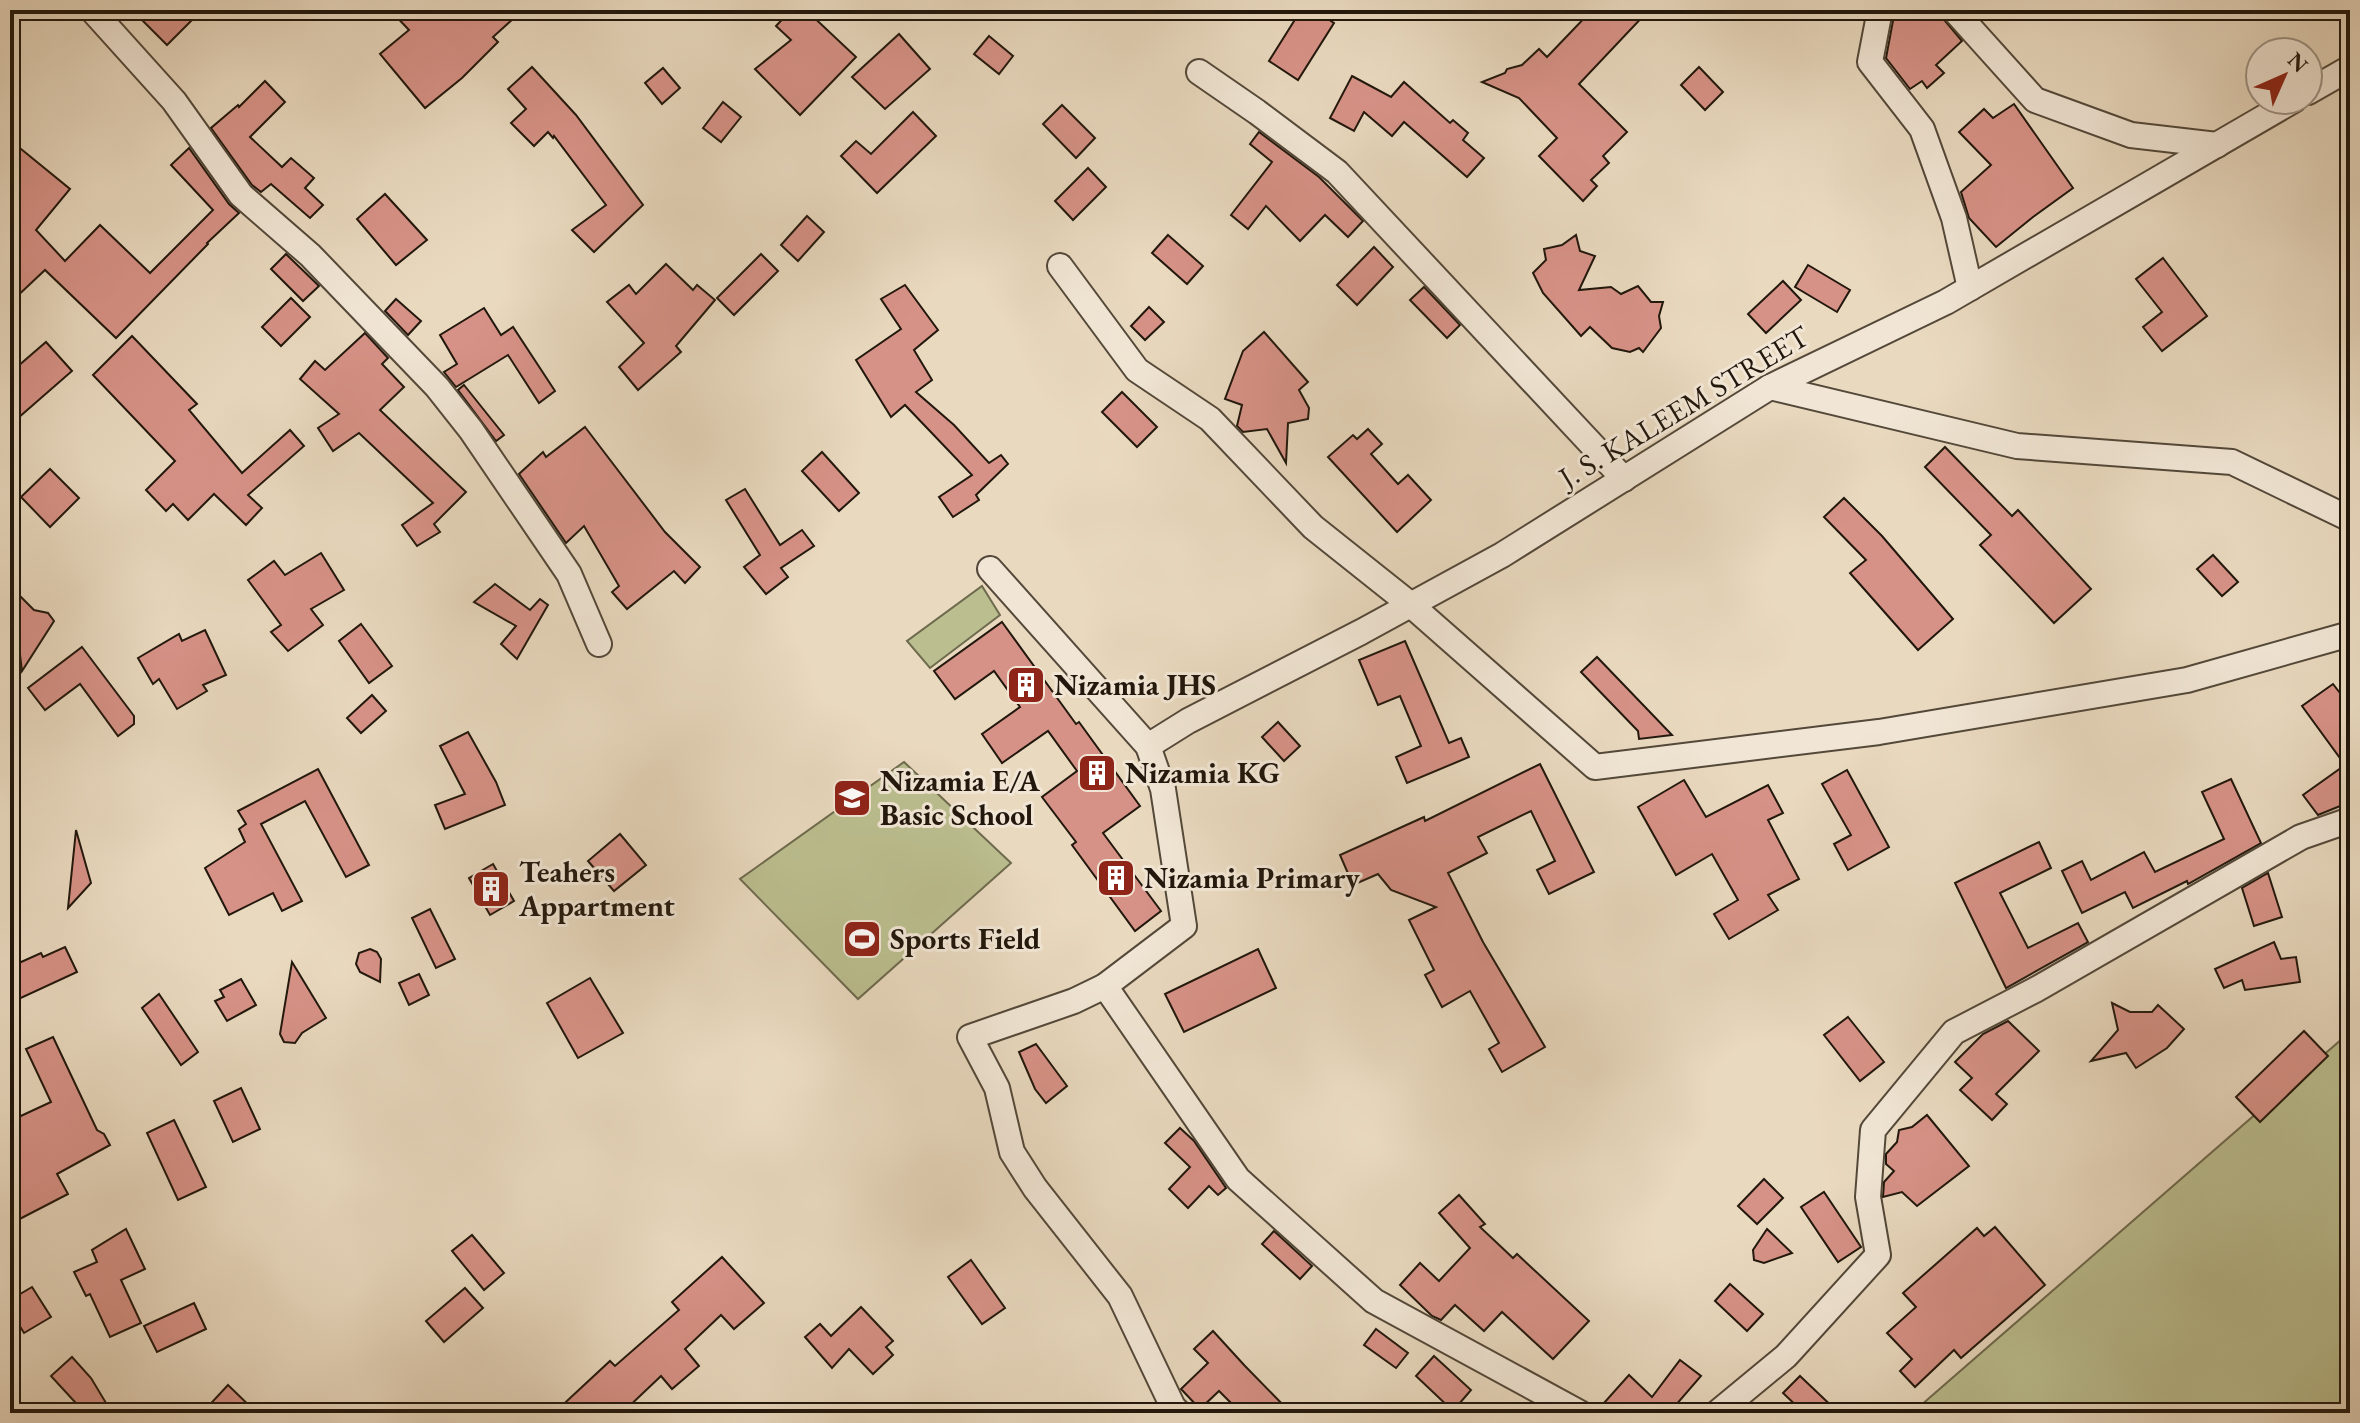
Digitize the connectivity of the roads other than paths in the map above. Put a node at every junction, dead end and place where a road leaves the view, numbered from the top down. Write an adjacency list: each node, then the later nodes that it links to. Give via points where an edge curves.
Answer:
1 (92, 10): 17 (street, via 174,101 241,195 310,255 437,387 569,574)
2 (1880, 10): 10 (street, via 1870,62 1922,129 1954,218)
3 (1954, 10): 8 (street, via 2035,100 2131,135)
4 (2350, 68): 6 (street)
5 (1199, 72): 12 (street, via 1337,172)
6 (2324, 83)
7 (2267, 116): 8 (street, J. S. KALEEM STREET)
8 (2217, 145): 10 (street, J. S. KALEEM STREET)
9 (1060, 266): 15 (street, via 1137,370 1210,419 1313,527)
10 (1970, 288): 11 (street, J. S. KALEEM STREET)
11 (1770, 387): 12 (street, J. S. KALEEM STREET); 13 (street, via 2017,446 2232,462)
12 (1624, 479): 15 (street, J. S. KALEEM STREET)
13 (2350, 519)
14 (990, 569): 18 (street)
15 (1411, 605): 16 (street, via 1595,767 1879,732 2187,680); 18 (street, J. S. KALEEM STREET)
16 (2350, 634)
17 (599, 644)
18 (1148, 746): 20 (street, via 1163,789 1184,926)
19 (2350, 820): 23 (street, via 2301,837 1954,1032 1873,1130 1868,1197 1878,1255 1786,1356)
20 (1105, 986): 21 (street, via 970,1037 997,1088 1012,1152 1120,1296); 22 (street, via 1238,1179 1374,1301)
21 (1179, 1413)
22 (1580, 1413)
23 (1717, 1413)

